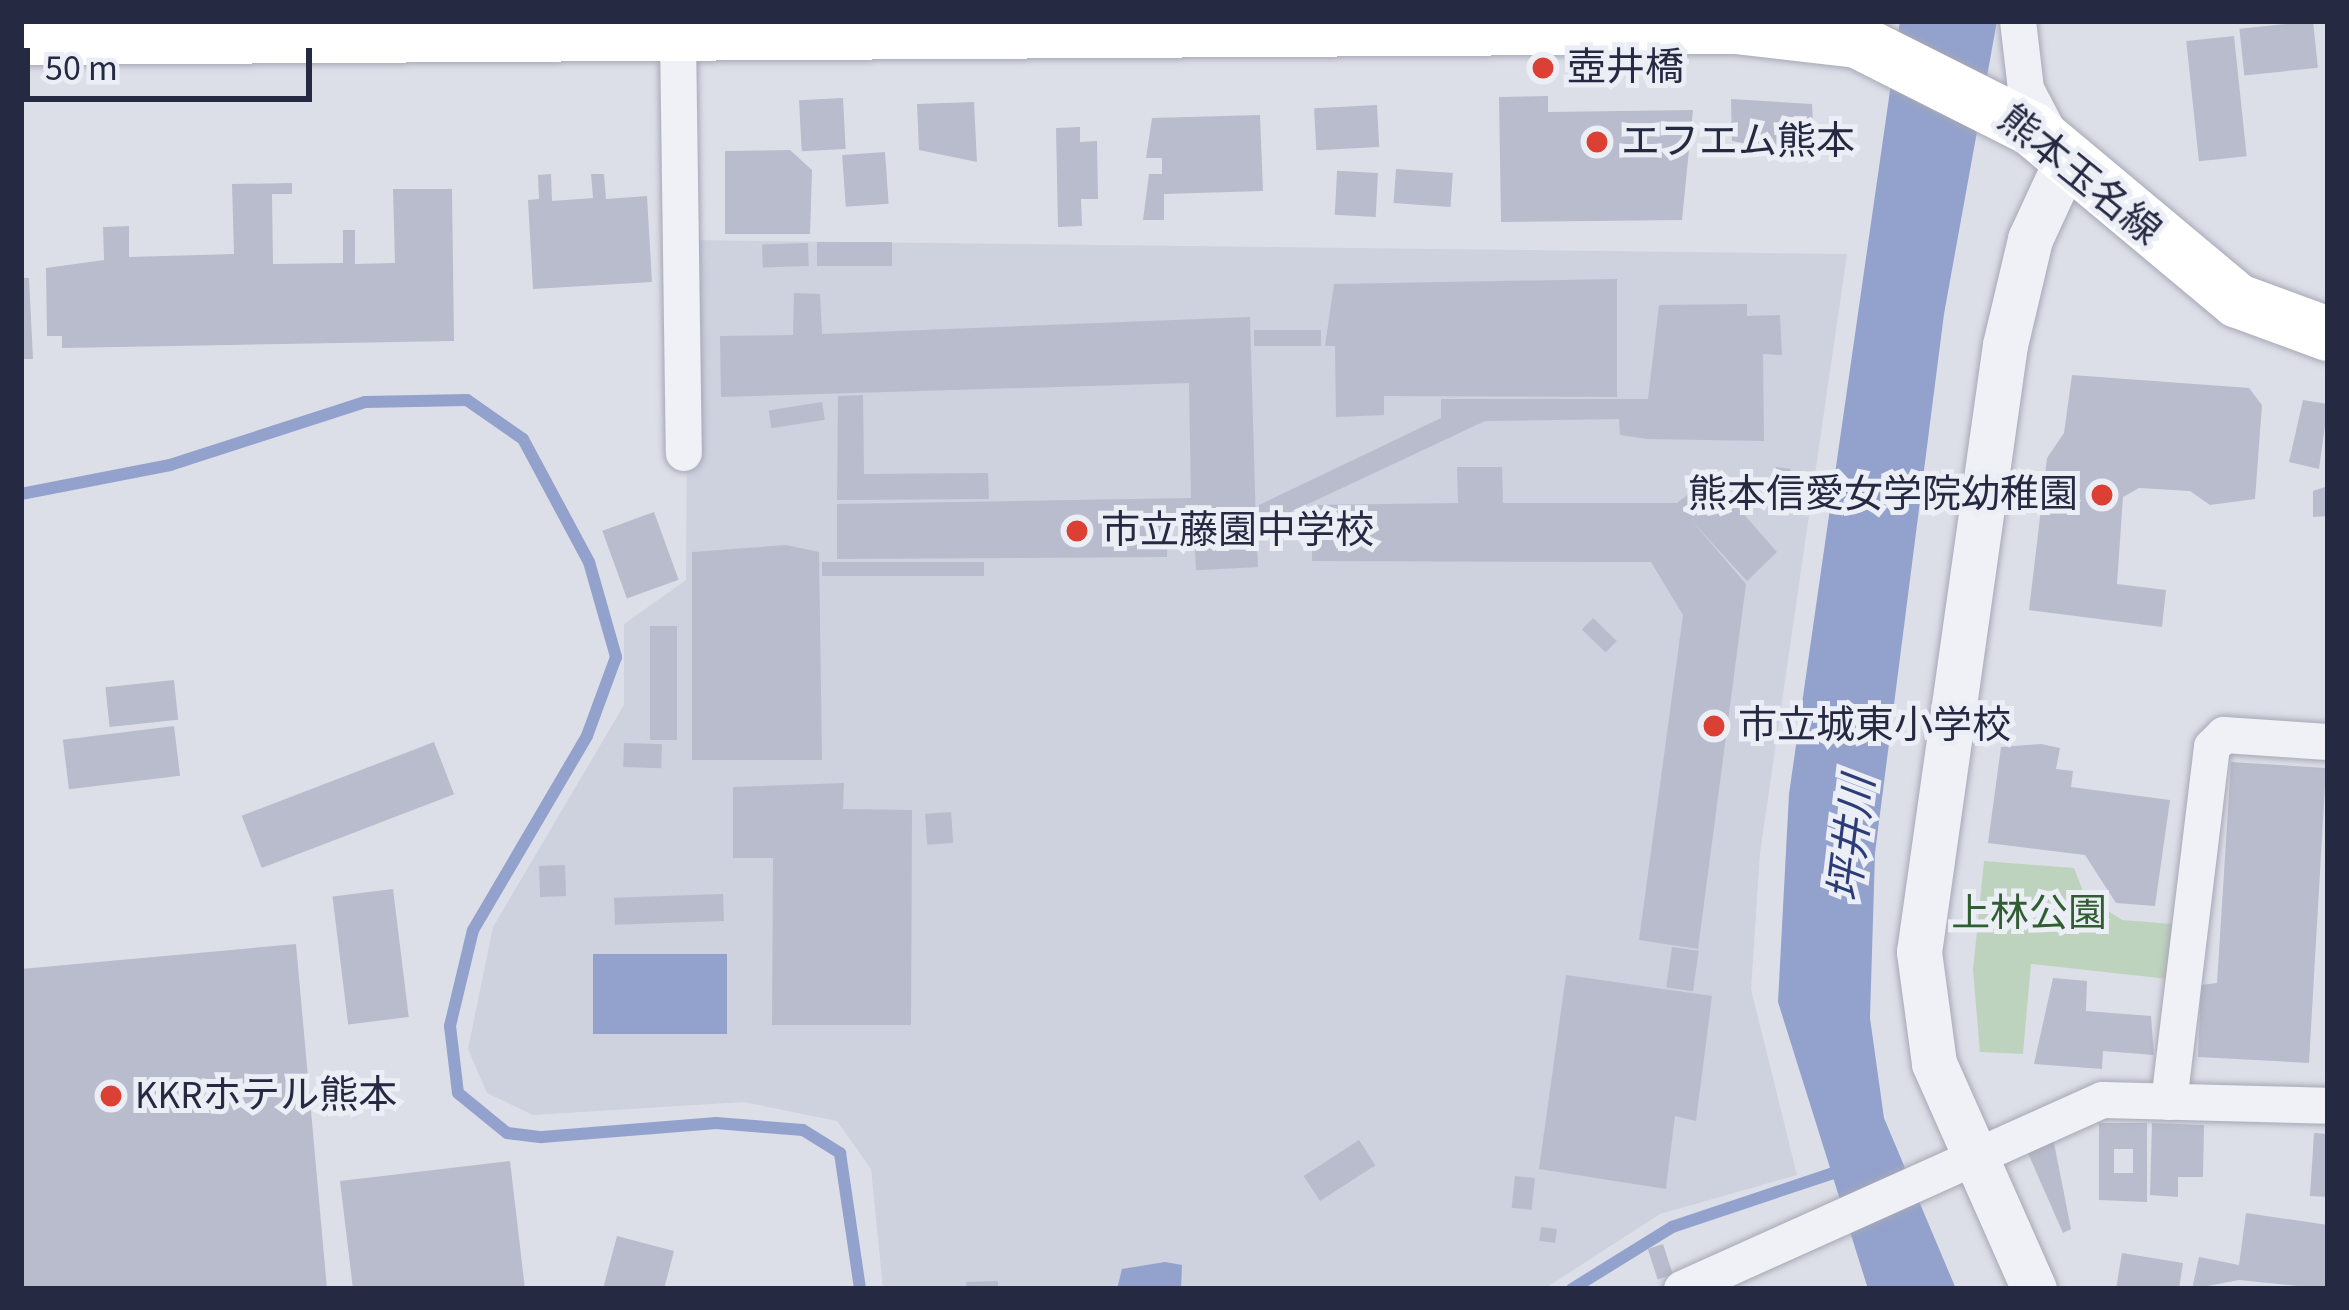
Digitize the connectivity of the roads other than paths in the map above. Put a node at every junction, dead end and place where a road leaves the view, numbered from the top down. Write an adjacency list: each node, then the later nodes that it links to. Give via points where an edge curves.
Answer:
1 (2018, 21): 5 (street, via 2026,89)
2 (1287, 27): 4 (main road, 熊本玉名線); 5 (main road, 熊本玉名線, via 1736,28 1857,41 1998,107)
3 (21, 38): 4 (main road, 熊本玉名線)
4 (678, 38): 7 (street)
5 (2067, 159): 6 (main road, 熊本玉名線, via 2239,301); 11 (street, via 2030,239 2005,345 1919,952)
6 (2328, 334)
7 (684, 453)
8 (2328, 742): 9 (street, via 2224,735 2212,747)
9 (2169, 1102): 10 (street); 11 (street, via 2103,1100)
10 (2328, 1106)
11 (1953, 1167): 12 (street); 13 (street)
12 (1682, 1289)
13 (2034, 1289)

